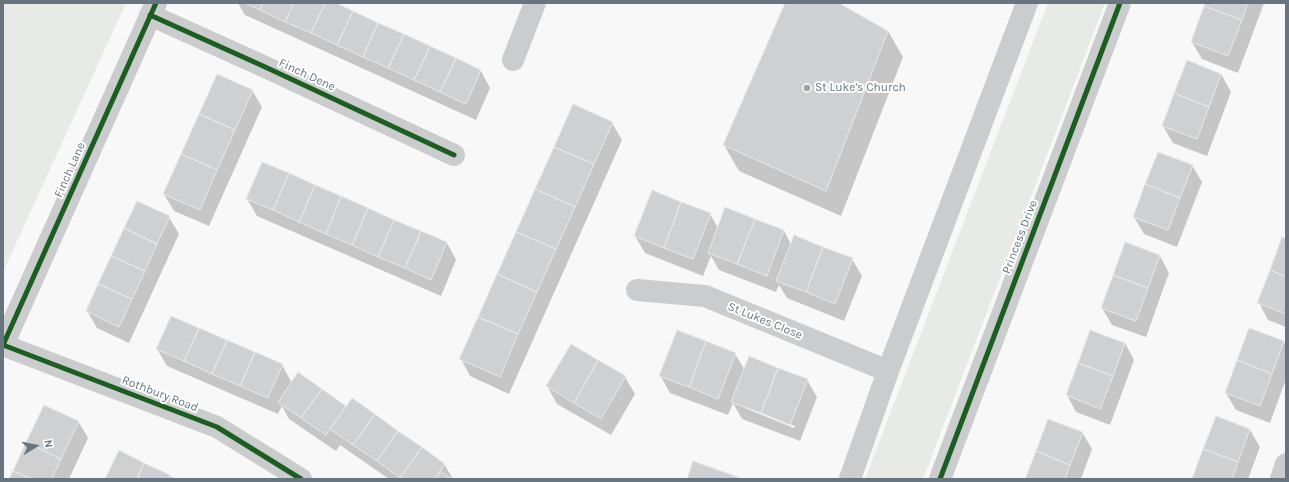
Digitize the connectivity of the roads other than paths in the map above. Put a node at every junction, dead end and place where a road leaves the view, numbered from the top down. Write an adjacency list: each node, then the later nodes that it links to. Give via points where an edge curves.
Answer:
1 (535, 3): 5 (street)
2 (1027, 3): 9 (street)
3 (1120, 3): 13 (street, Princess Drive)
4 (153, 9): 6 (street, Finch Dene, via 263,66); 8 (street, Finch Lane)
5 (513, 60)
6 (454, 155)
7 (637, 290): 9 (street, St Lukes Close, via 705,296)
8 (3, 345): 11 (street, Rothbury Road, via 217,427)
9 (888, 371): 12 (street)
10 (1286, 464): 14 (street)
11 (301, 479)
12 (850, 479)
13 (940, 479)
14 (1280, 479)

